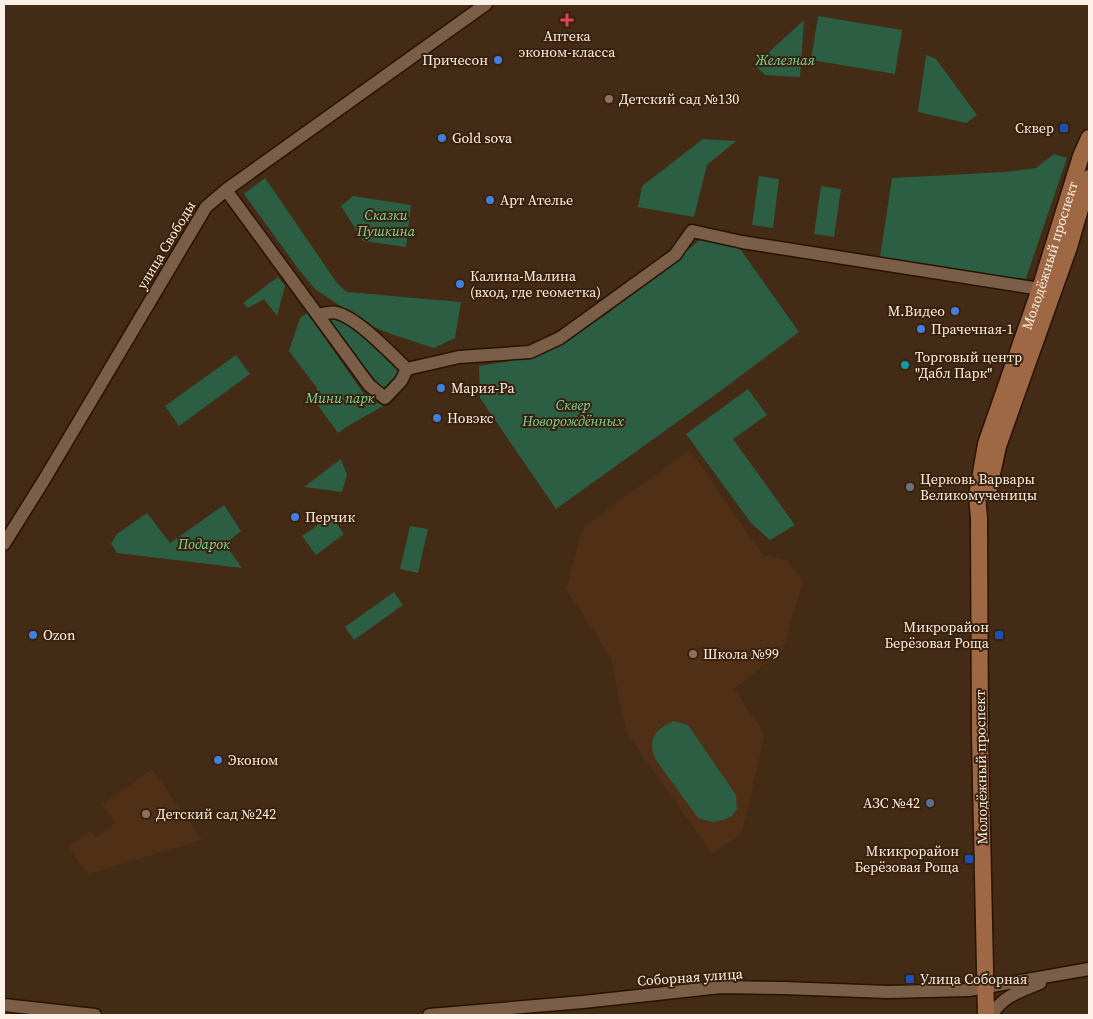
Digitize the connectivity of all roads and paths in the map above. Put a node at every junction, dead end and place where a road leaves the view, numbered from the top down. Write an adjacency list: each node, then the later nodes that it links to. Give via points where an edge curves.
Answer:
1 (486, 4): 4 (street, улица Свободы)
2 (1089, 138): 5 (main road, Молодёжный проспект)
3 (1089, 178): 8 (main road, Молодёжный проспект, via 1069,246 998,446)
4 (226, 190): 6 (street); 9 (street, улица Свободы, via 206,207)
5 (1040, 289): 7 (street, via 742,242 692,231 675,256 560,338 530,352 459,357); 8 (main road, Молодёжный проспект, via 986,444 977,496)
6 (318, 315): 7 (street, via 336,312 350,319); 7 (street, via 369,385 385,398)
7 (407, 369)
8 (979, 518): 12 (main road, Молодёжный проспект)
9 (4, 544)
10 (1089, 969): 11 (street)
11 (1060, 975): 12 (street, Соборная улица); 17 (street, via 1004,999)
12 (985, 986): 15 (street, Соборная улица, via 969,990 888,992 721,987); 16 (main road, Молодёжный проспект)
13 (4, 1005): 14 (street)
14 (95, 1015)
15 (429, 1015)
16 (986, 1015)
17 (992, 1015)

